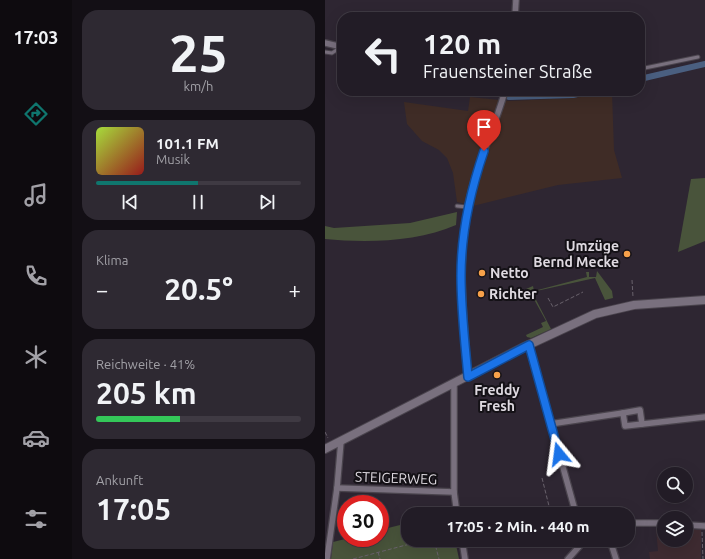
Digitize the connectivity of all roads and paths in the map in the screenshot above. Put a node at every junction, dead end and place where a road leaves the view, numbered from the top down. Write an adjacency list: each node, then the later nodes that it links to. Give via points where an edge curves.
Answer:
1 (516, 0): 2 (street)
2 (515, 12)
3 (325, 43): 4 (street)
4 (337, 46)
5 (337, 50): 6 (lane, via 332,53)
6 (325, 52)
7 (698, 57): 8 (lane)
8 (645, 68)
9 (503, 96): 11 (street)
10 (457, 206): 11 (lane)
11 (467, 207): 18 (street, via 461,277)
12 (632, 280): 15 (path)
13 (583, 292): 14 (path, via 553,307)
14 (548, 298)
15 (633, 298)
16 (705, 300): 17 (main road, via 634,305 605,311 570,324)
17 (529, 345): 18 (main road); 22 (street)
18 (468, 377): 19 (main road)
19 (454, 384): 24 (main road); 28 (street)
20 (623, 413): 22 (street); 23 (street, via 625,426); 23 (street, via 640,410)
21 (705, 417): 23 (street)
22 (551, 424): 31 (street)
23 (642, 424)
24 (341, 441): 25 (main road); 27 (street)
25 (325, 449)
26 (542, 478): 29 (path)
27 (337, 488): 28 (street, STEIGERWEG); 42 (street)
28 (454, 492): 30 (street)
29 (549, 506)
30 (456, 507)
31 (574, 507)
32 (635, 523): 33 (street)
33 (657, 523)
34 (693, 525): 35 (street)
35 (703, 526): 49 (path)
36 (401, 546): 41 (path)
37 (436, 547): 45 (path)
38 (463, 547): 46 (street)
39 (579, 547): 47 (street)
40 (612, 547): 48 (street)
41 (378, 552): 43 (path); 44 (path)
42 (327, 559)
43 (353, 559)
44 (380, 559)
45 (439, 559)
46 (465, 559)
47 (568, 559)
48 (616, 559)
49 (703, 559)

